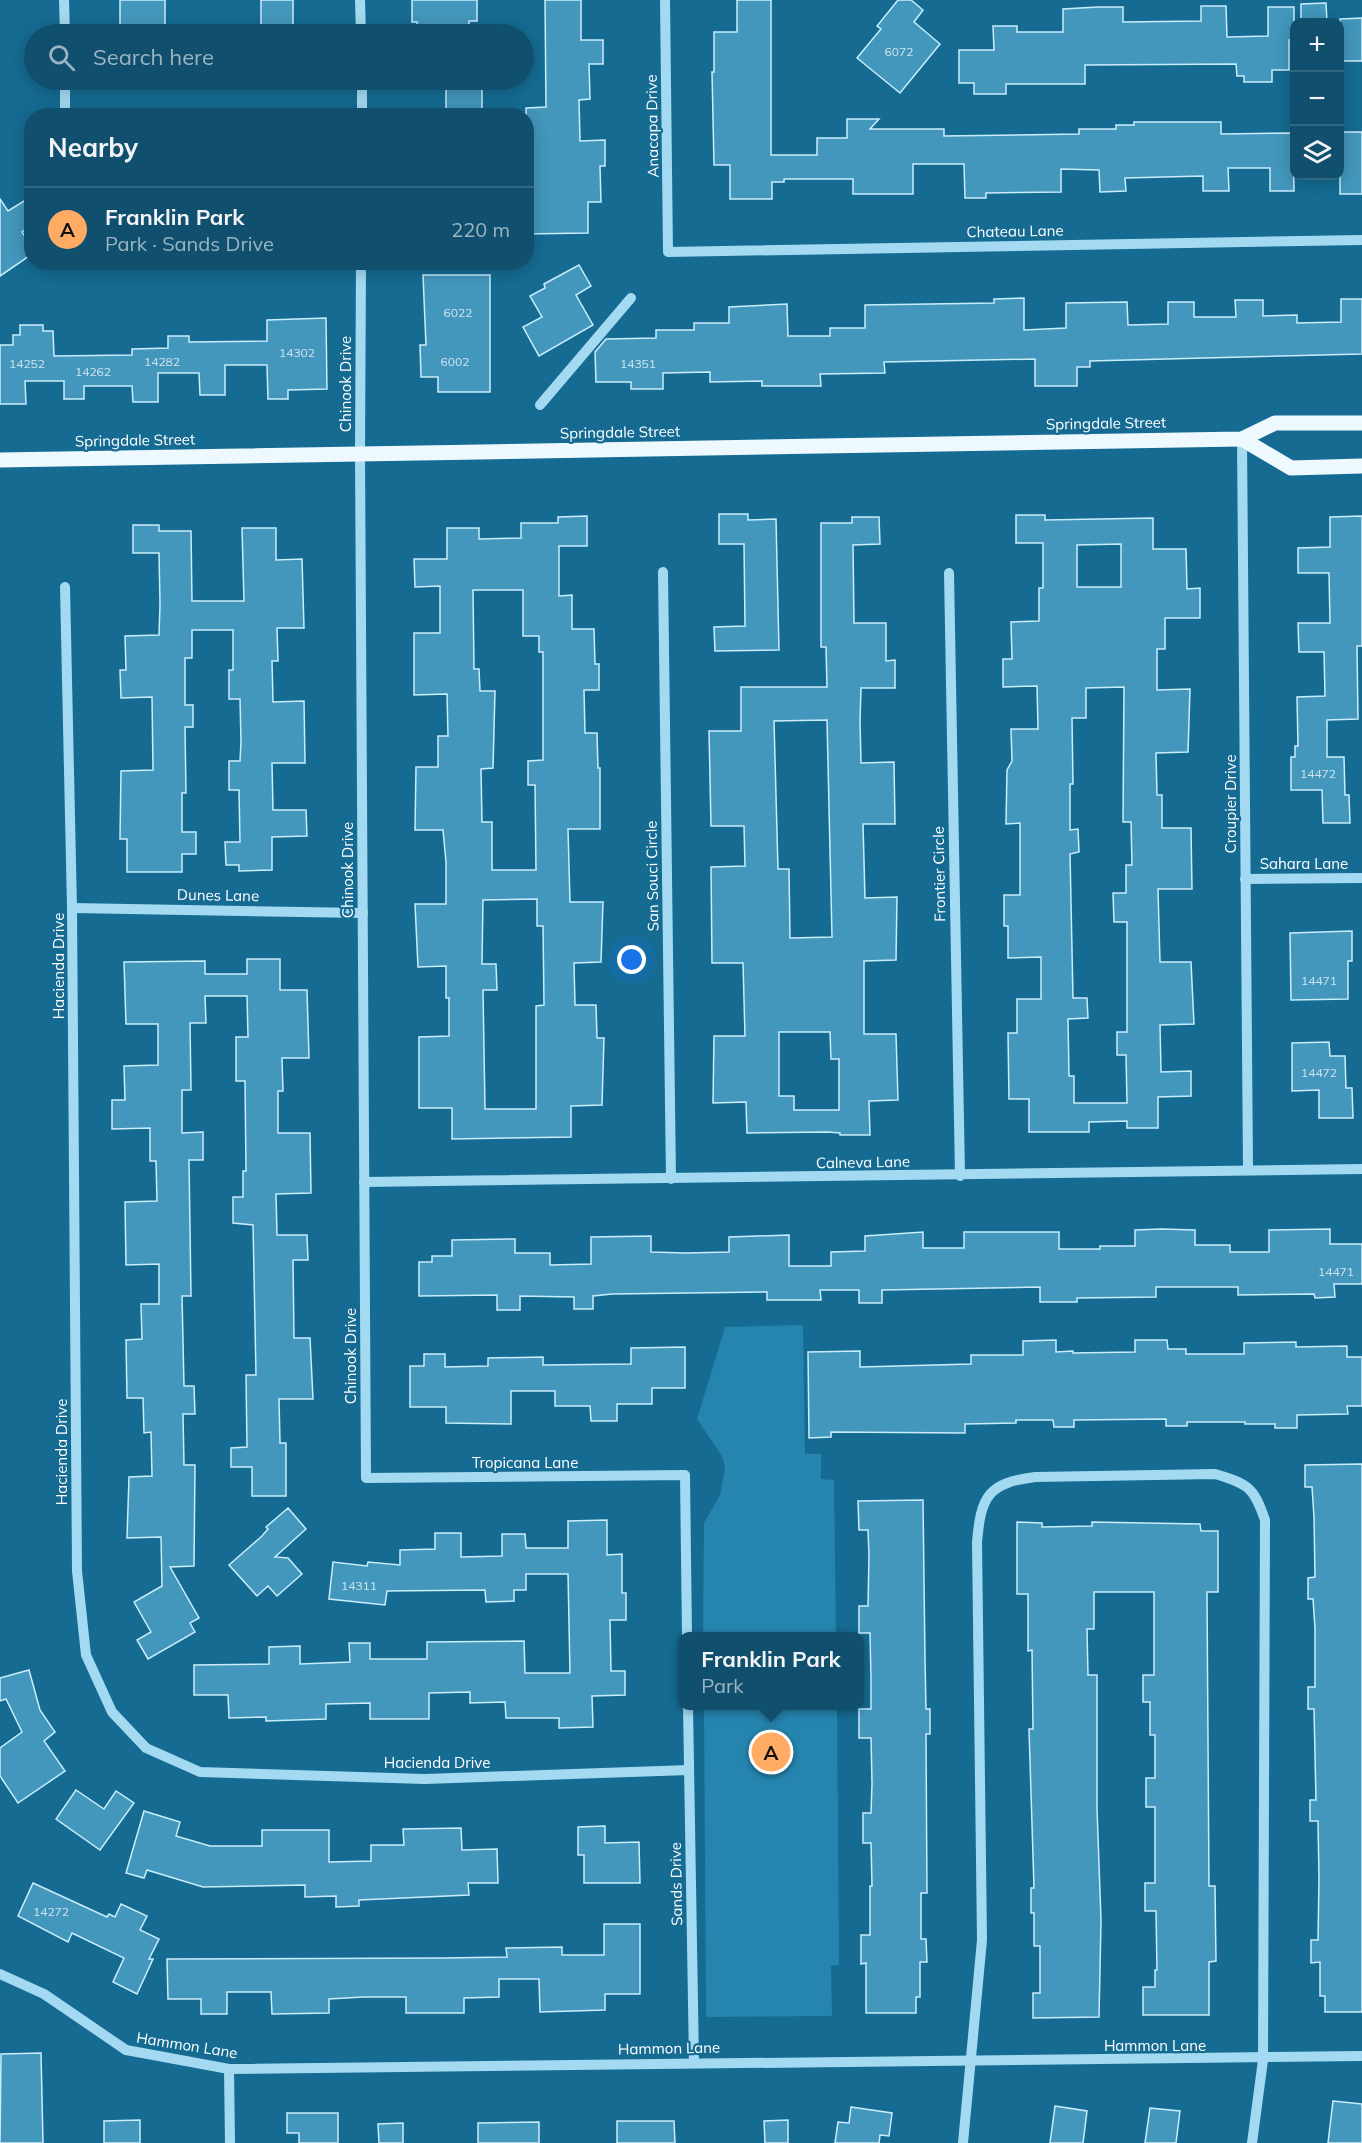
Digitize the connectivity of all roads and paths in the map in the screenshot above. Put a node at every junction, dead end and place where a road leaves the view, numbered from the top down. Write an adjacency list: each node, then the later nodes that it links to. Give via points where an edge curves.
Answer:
1 (64, 0): 4 (street)
2 (360, 0): 5 (street)
3 (665, 0): 11 (street, Anacapa Drive)
4 (64, 24)
5 (361, 24)
6 (65, 90): 8 (street)
7 (362, 90): 9 (street)
8 (65, 108)
9 (362, 108)
10 (1362, 240): 11 (street, Chateau Lane)
11 (668, 252)
12 (361, 270): 17 (street, Chinook Drive)
13 (631, 298): 14 (street)
14 (540, 405)
15 (1362, 423): 16 (main road, Springdale Street, via 1275,423)
16 (1242, 439): 17 (main road, Springdale Street); 19 (main road, via 1292,468); 24 (street, Croupier Drive)
17 (360, 454): 18 (main road, Springdale Street); 26 (street, Chinook Drive)
18 (0, 460)
19 (1362, 465)
20 (663, 572): 30 (street, San Souci Circle)
21 (949, 573): 29 (street, Frontier Circle)
22 (65, 587): 25 (street, Hacienda Drive)
23 (1362, 878): 24 (street, Sahara Lane)
24 (1245, 879): 27 (street, Croupier Drive)
25 (72, 908): 26 (street, Dunes Lane); 35 (street, Hacienda Drive, via 77,1571 86,1655 112,1712 146,1748 200,1772 425,1779)
26 (363, 913): 31 (street, Chinook Drive)
27 (1248, 1168): 28 (street, Calneva Lane); 29 (street, Calneva Lane)
28 (1362, 1168)
29 (960, 1176): 30 (street, Calneva Lane)
30 (670, 1179): 31 (street, Calneva Lane)
31 (364, 1182): 32 (street, Chinook Drive)
32 (366, 1478): 33 (street, Tropicana Lane, via 685,1475)
33 (687, 1632)
34 (688, 1710): 35 (street, Sands Drive)
35 (689, 1770): 39 (street, Sands Drive)
36 (0, 1974): 41 (street, Hammon Lane, via 44,1994 126,2050)
37 (1362, 2056): 38 (street, Hammon Lane)
38 (1263, 2060): 40 (street, Hammon Lane); 40 (street, via 1265,1520 1256,1494 1235,1480 1215,1474 1013,1480 994,1488 980,1512 977,1542 982,1940); 44 (street)
39 (694, 2062): 40 (street, Hammon Lane); 41 (street, Hammon Lane)
40 (970, 2062): 43 (street)
41 (229, 2069): 42 (street)
42 (230, 2143)
43 (963, 2143)
44 (1252, 2143)

